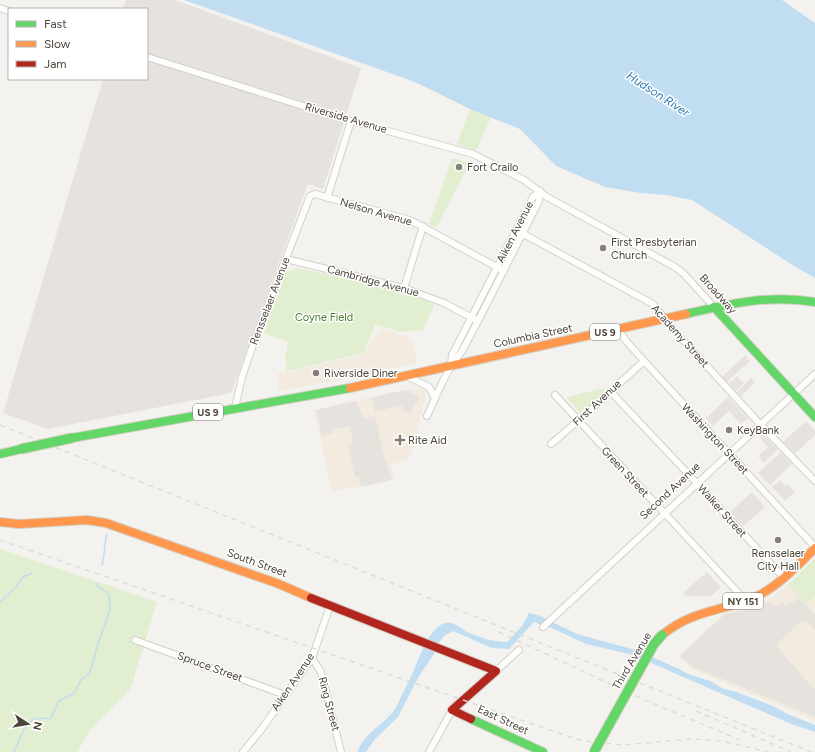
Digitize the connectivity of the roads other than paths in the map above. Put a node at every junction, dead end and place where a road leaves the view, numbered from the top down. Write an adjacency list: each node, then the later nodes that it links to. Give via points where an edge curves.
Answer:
1 (148, 57): 2 (street, Riverside Avenue)
2 (351, 121): 3 (street, Riverside Avenue, via 473,154); 5 (street)
3 (540, 191): 7 (street, Aiken Avenue, via 533,196); 8 (street, Aiken Avenue, via 539,201); 14 (street, Broadway, via 675,267)
4 (310, 196): 5 (street, Nelson Avenue, via 315,194); 9 (street, Rensselaer Avenue)
5 (327, 198): 6 (street, Nelson Avenue, via 410,220)
6 (423, 226): 10 (street, Nelson Avenue); 12 (street)
7 (516, 230): 8 (street, Academy Street); 10 (street, Aiken Avenue)
8 (523, 233): 11 (street, Aiken Avenue); 16 (street, Academy Street, via 654,304)
9 (286, 259): 12 (street, Cambridge Avenue); 27 (street, Rensselaer Avenue, via 242,377)
10 (497, 267): 11 (street, Nelson Avenue); 15 (street, Aiken Avenue)
11 (504, 271): 17 (street, Aiken Avenue)
12 (404, 288): 15 (street, Cambridge Avenue)
13 (815, 302): 14 (main road, US 9, via 772,298)
14 (714, 307): 16 (main road, Columbia Street / US 9); 24 (main road, Broadway)
15 (471, 317): 17 (street, Cambridge Avenue); 20 (street, Aiken Avenue, via 452,355)
16 (665, 318): 18 (main road, Columbia Street / US 9); 31 (street, Academy Street)
17 (478, 321): 20 (street, Aiken Avenue)
18 (618, 329): 19 (street, Washington Street); 20 (main road, Columbia Street / US 9)
19 (644, 361): 23 (street, First Avenue); 34 (street, Washington Street)
20 (451, 366): 22 (main road, US 9); 26 (street, Aiken Avenue)
21 (815, 374): 24 (street, Second Avenue)
22 (407, 376): 26 (street, via 429,387); 27 (main road, US 9)
23 (610, 392): 30 (street, First Avenue); 36 (street, Walker Street)
24 (794, 394): 29 (main road, Broadway); 31 (street, Second Avenue)
25 (555, 395): 30 (street, Green Street)
26 (435, 398): 28 (street, Aiken Avenue)
27 (235, 408): 33 (main road, US 9, bridge)
28 (427, 416)
29 (815, 417)
30 (578, 421): 32 (street, First Avenue); 37 (street, Green Street)
31 (760, 424): 34 (street, Second Avenue); 35 (street, Academy Street)
32 (551, 444)
33 (0, 454)
34 (729, 454): 36 (street, Second Avenue); 39 (street, Washington Street)
35 (815, 481)
36 (697, 483): 37 (street, Second Avenue); 40 (street, Walker Street)
37 (664, 514): 41 (street, Green Street); 43 (street, Second Avenue)
38 (0, 522): 42 (main road, South Street, via 26,524 87,520 106,523 279,584)
39 (815, 547): 40 (main road, Third Avenue / NY 151)
40 (784, 578): 41 (main road, Third Avenue / NY 151, via 767,590)
41 (745, 600): 54 (main road, Third Avenue / NY 151, bridge, via 692,615 662,635 654,644)
42 (330, 606): 46 (street, Aiken Avenue); 47 (main road, South Street)
43 (543, 628)
44 (135, 640): 48 (street, Spruce Street)
45 (519, 650): 47 (street)
46 (312, 658): 48 (street, Aiken Avenue); 51 (street, Ring Street, via 321,672)
47 (496, 671): 49 (main road)
48 (285, 695): 50 (street, Aiken Avenue)
49 (452, 710): 52 (street); 53 (main road, East Street)
50 (243, 752)
51 (341, 752)
52 (429, 752)
53 (543, 752)
54 (594, 752)

